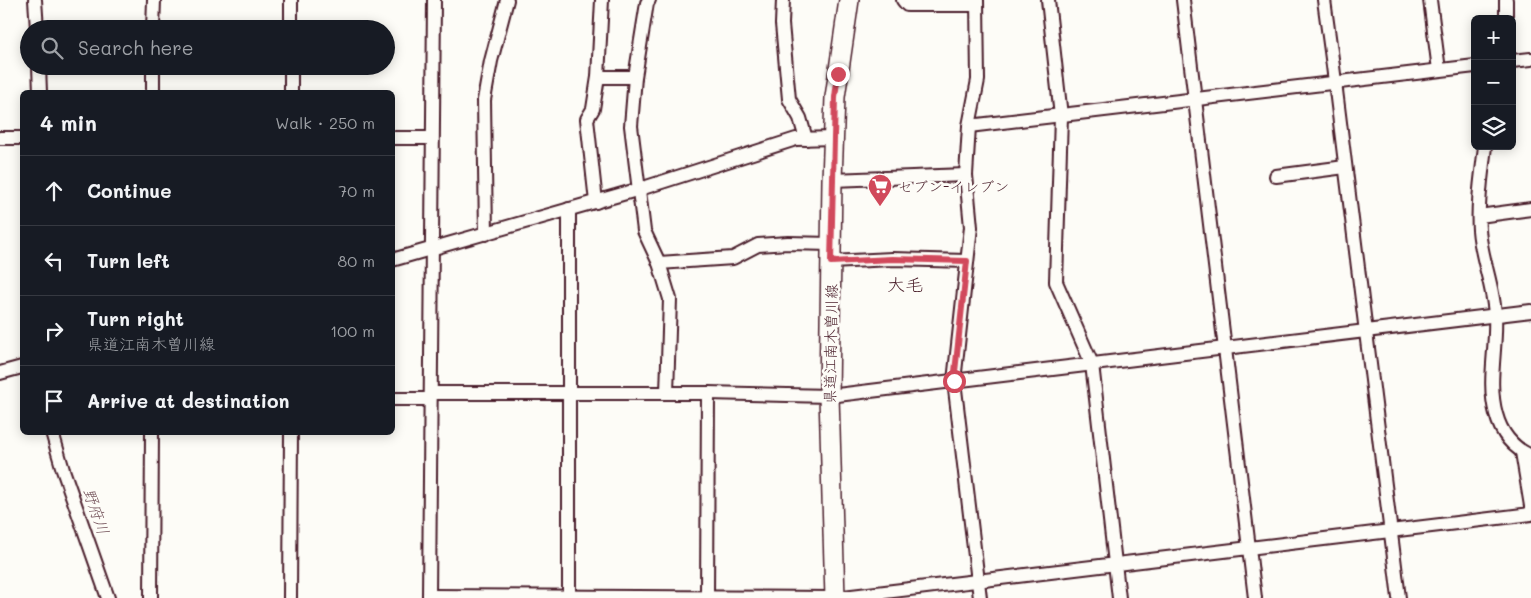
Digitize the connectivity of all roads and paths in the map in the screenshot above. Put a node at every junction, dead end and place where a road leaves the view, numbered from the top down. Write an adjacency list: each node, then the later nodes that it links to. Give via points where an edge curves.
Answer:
1 (36, 0): 18 (street)
2 (154, 0): 19 (street)
3 (291, 0): 20 (street)
4 (434, 0): 40 (street)
5 (507, 0): 53 (street, via 484,100)
6 (602, 0): 28 (street)
7 (649, 0): 29 (street)
8 (783, 0): 41 (street, via 789,99)
9 (849, 0): 42 (main road, 県道江南木曽川線, via 835,97)
10 (903, 0): 16 (street, via 907,5)
11 (1048, 0): 35 (street)
12 (1183, 0): 34 (street)
13 (1324, 0): 30 (street)
14 (1430, 0): 24 (street)
15 (1506, 0): 17 (street)
16 (977, 3): 36 (street, via 978,80)
17 (1506, 15)
18 (37, 20)
19 (154, 20)
20 (291, 20)
21 (1531, 59): 22 (street)
22 (1516, 61)
23 (1471, 66): 24 (street)
24 (1439, 70): 30 (street)
25 (39, 75): 31 (street)
26 (153, 75): 32 (street)
27 (291, 75): 33 (street)
28 (598, 77): 29 (street); 49 (street, via 593,109 587,119)
29 (635, 77): 48 (street, via 631,126)
30 (1335, 83): 34 (street); 44 (street)
31 (40, 90)
32 (153, 90)
33 (291, 90)
34 (1194, 99): 35 (street); 62 (street)
35 (1062, 116): 36 (street); 63 (street, via 1056,282)
36 (969, 126): 45 (street)
37 (0, 138): 38 (street)
38 (20, 138)
39 (395, 138): 40 (street)
40 (432, 138): 54 (street)
41 (806, 138): 42 (street); 48 (street)
42 (834, 138): 47 (main road, 県道江南木曽川線)
43 (1485, 150): 52 (street)
44 (1345, 167): 46 (street); 61 (street)
45 (966, 175): 47 (street); 57 (street, via 971,226)
46 (1276, 176)
47 (832, 180): 55 (main road, 県道江南木曽川線)
48 (640, 188): 49 (street); 58 (street, via 644,231)
49 (596, 202): 50 (street)
50 (569, 209): 53 (street); 67 (street)
51 (1531, 210): 52 (street)
52 (1479, 216): 60 (street)
53 (486, 234): 54 (street)
54 (432, 249): 56 (street); 70 (street)
55 (831, 253): 57 (street); 58 (street, via 788,243 758,245 733,258); 71 (main road, 県道江南木曽川線)
56 (395, 259)
57 (967, 261): 66 (street)
58 (659, 263): 68 (street, via 670,299)
59 (1531, 311): 60 (street)
60 (1495, 315): 61 (street); 76 (street, via 1492,390 1496,415 1508,439)
61 (1366, 330): 62 (street); 79 (street)
62 (1225, 348): 63 (street); 80 (street)
63 (1092, 364): 66 (street); 81 (street)
64 (20, 368): 65 (street)
65 (0, 373)
66 (954, 381): 71 (street); 82 (street)
67 (570, 393): 68 (street); 70 (street); 84 (street)
68 (667, 393): 69 (street)
69 (708, 393): 71 (street); 85 (street)
70 (430, 396): 72 (street); 83 (street)
71 (829, 396): 89 (main road, 県道江南木曽川線)
72 (395, 400)
73 (53, 435): 86 (street)
74 (152, 435): 87 (street)
75 (291, 435): 88 (street)
76 (1527, 454): 77 (street)
77 (1531, 506)
78 (1531, 514): 79 (street)
79 (1391, 531): 80 (street); 93 (street)
80 (1249, 548): 81 (street); 92 (street)
81 (1116, 564): 82 (street); 91 (street)
82 (979, 580): 89 (street); 90 (street)
83 (429, 597): 84 (street)
84 (569, 597): 85 (street)
85 (707, 597): 89 (street)
86 (108, 598)
87 (151, 598)
88 (290, 598)
89 (835, 598)
90 (980, 598)
91 (1119, 598)
92 (1255, 598)
93 (1399, 598)

